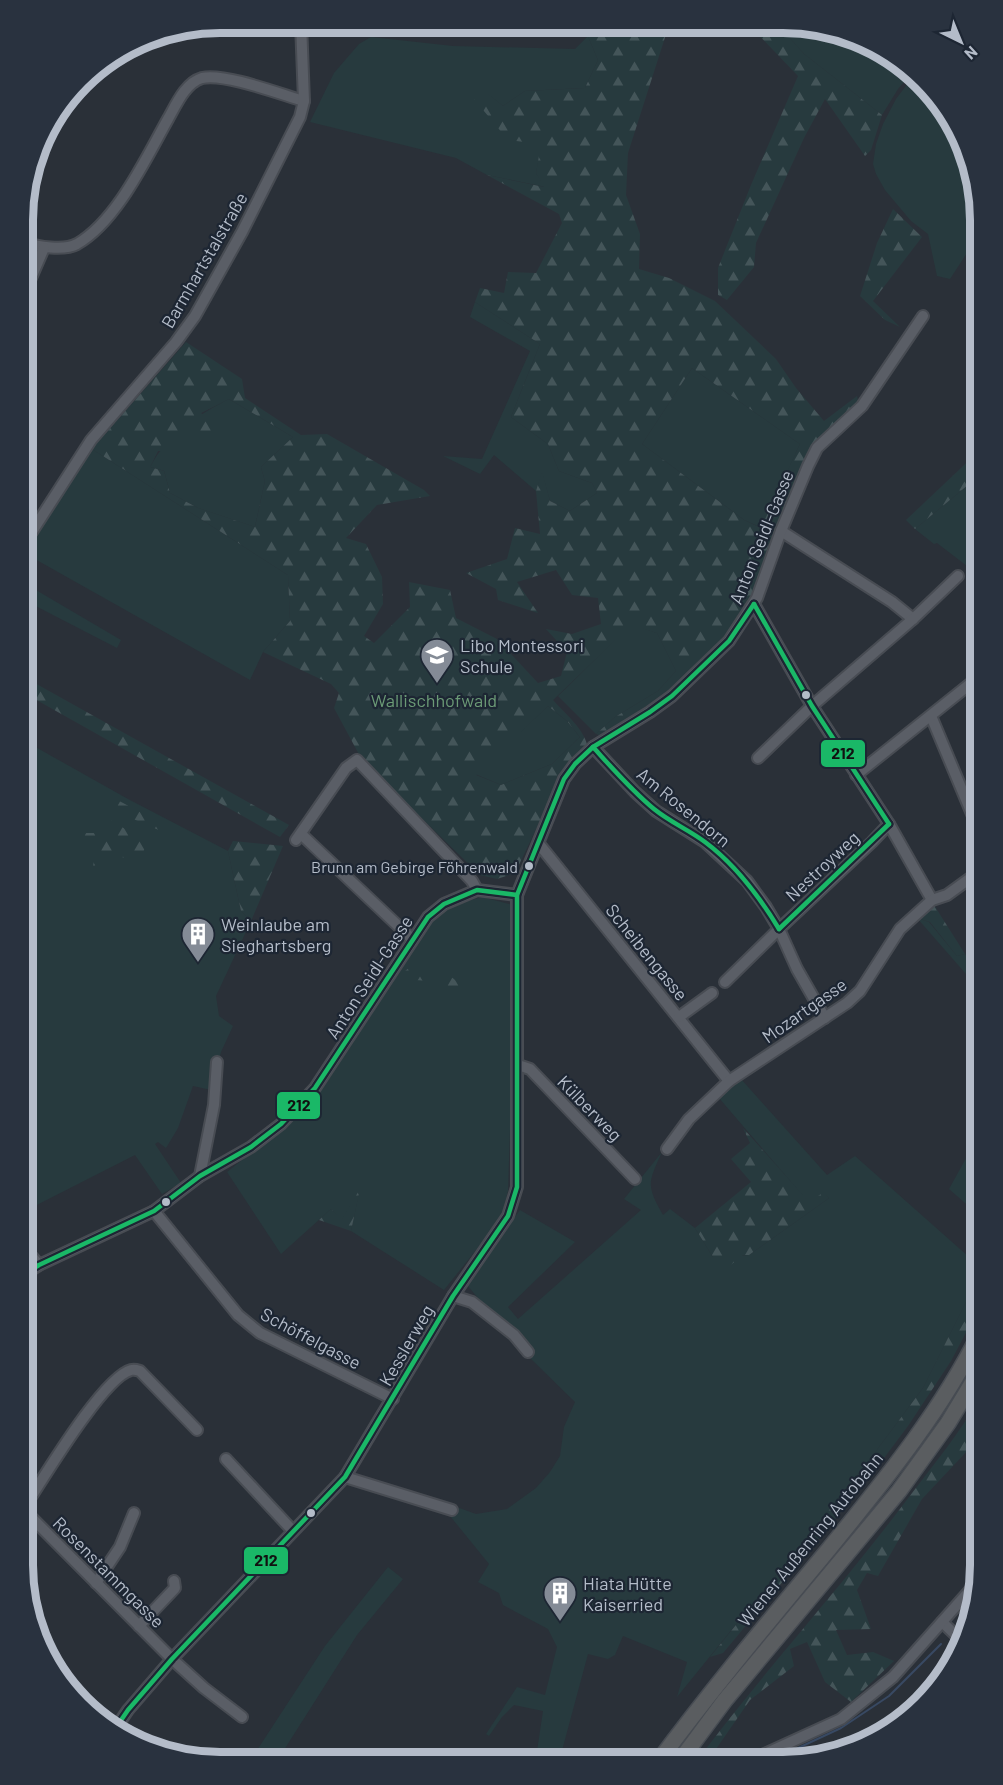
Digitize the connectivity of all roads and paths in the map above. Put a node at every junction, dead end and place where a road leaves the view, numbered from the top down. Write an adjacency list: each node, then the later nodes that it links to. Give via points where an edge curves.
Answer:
1 (301, 33): 2 (street, Barmhartstalstraße)
2 (304, 101): 4 (street, via 226,78 201,78 183,92 128,190 102,223 76,245); 7 (street, Barmhartstalstraße, via 300,117 242,232 195,316 91,440)
3 (33, 245): 4 (street)
4 (44, 248): 5 (street)
5 (33, 273)
6 (923, 316): 8 (street, Anton Seidl-Gasse, via 862,406 818,448)
7 (33, 530)
8 (781, 531): 10 (street, Anton Seidl-Gasse); 11 (street)
9 (958, 576): 11 (street)
10 (754, 604): 13 (street); 15 (street, Anton Seidl-Gasse, via 729,641 672,696)
11 (913, 619): 13 (street)
12 (970, 684): 14 (street)
13 (812, 706): 16 (street); 17 (street)
14 (931, 716): 17 (street); 18 (street)
15 (593, 747): 20 (street, Anton Seidl-Gasse, via 564,779); 25 (street, Am Rosendorn, via 656,811 705,842 747,881)
16 (758, 758)
17 (856, 775): 19 (street)
18 (970, 810)
19 (889, 824): 24 (street); 25 (street, Nestroyweg)
20 (539, 844): 23 (street, Anton Seidl-Gasse); 29 (street, Scheibengasse)
21 (970, 878): 24 (street, Mozartgasse, via 947,895)
22 (477, 890): 23 (street); 26 (street, Anton Seidl-Gasse, via 444,904 428,917); 26 (street, via 357,760 346,768 299,837)
23 (517, 895): 32 (street, Kesslerweg)
24 (932, 900): 30 (street, Mozartgasse, via 900,929 860,991)
25 (779, 928): 27 (street, Nestroyweg); 30 (street, Am Rosendorn)
26 (412, 939): 35 (street, Anton Seidl-Gasse, via 315,1088 259,1141)
27 (725, 982)
28 (712, 993): 29 (street)
29 (679, 1017): 33 (street, Scheibengasse)
30 (825, 1018): 33 (street, Mozartgasse)
31 (217, 1062): 35 (street, via 214,1105)
32 (518, 1065): 36 (street, Külberweg, via 530,1069); 41 (street, Kesslerweg, via 517,1187 508,1216)
33 (729, 1081): 34 (street, Mozartgasse, via 689,1119)
34 (667, 1149)
35 (200, 1176): 37 (street, Anton Seidl-Gasse)
36 (635, 1179)
37 (154, 1211): 39 (street, Anton Seidl-Gasse); 45 (street, Schöffelgasse, via 238,1316 276,1341)
38 (33, 1258): 39 (street)
39 (39, 1265): 40 (street, Anton Seidl-Gasse)
40 (33, 1269)
41 (453, 1296): 43 (street, via 472,1302 514,1335); 45 (street, Kesslerweg)
42 (970, 1350): 63 (highway, Wiener Außenring Autobahn, via 933,1412 885,1480)
43 (528, 1352)
44 (970, 1387): 64 (highway, Wiener Außenring Autobahn, via 899,1491)
45 (393, 1399): 48 (street, Kesslerweg)
46 (197, 1430): 49 (street, via 140,1371 133,1369 94,1402)
47 (226, 1459): 53 (street)
48 (345, 1477): 50 (street); 53 (street, Kesslerweg)
49 (33, 1494)
50 (452, 1510)
51 (134, 1513): 55 (street, via 120,1547)
52 (33, 1520): 55 (street, Rosenstammgasse)
53 (293, 1531): 60 (street, Kesslerweg)
54 (174, 1581): 58 (street, via 175,1588)
55 (96, 1583): 58 (street, Rosenstammgasse)
56 (967, 1593): 57 (street)
57 (942, 1622): 59 (street); 65 (street, via 893,1677 841,1719)
58 (139, 1626): 60 (street, Rosenstammgasse)
59 (956, 1635)
60 (172, 1659): 61 (street, Rosenstammgasse); 62 (street, Kesslerweg)
61 (242, 1717)
62 (120, 1722)
63 (666, 1752)
64 (686, 1752)
65 (769, 1752)

